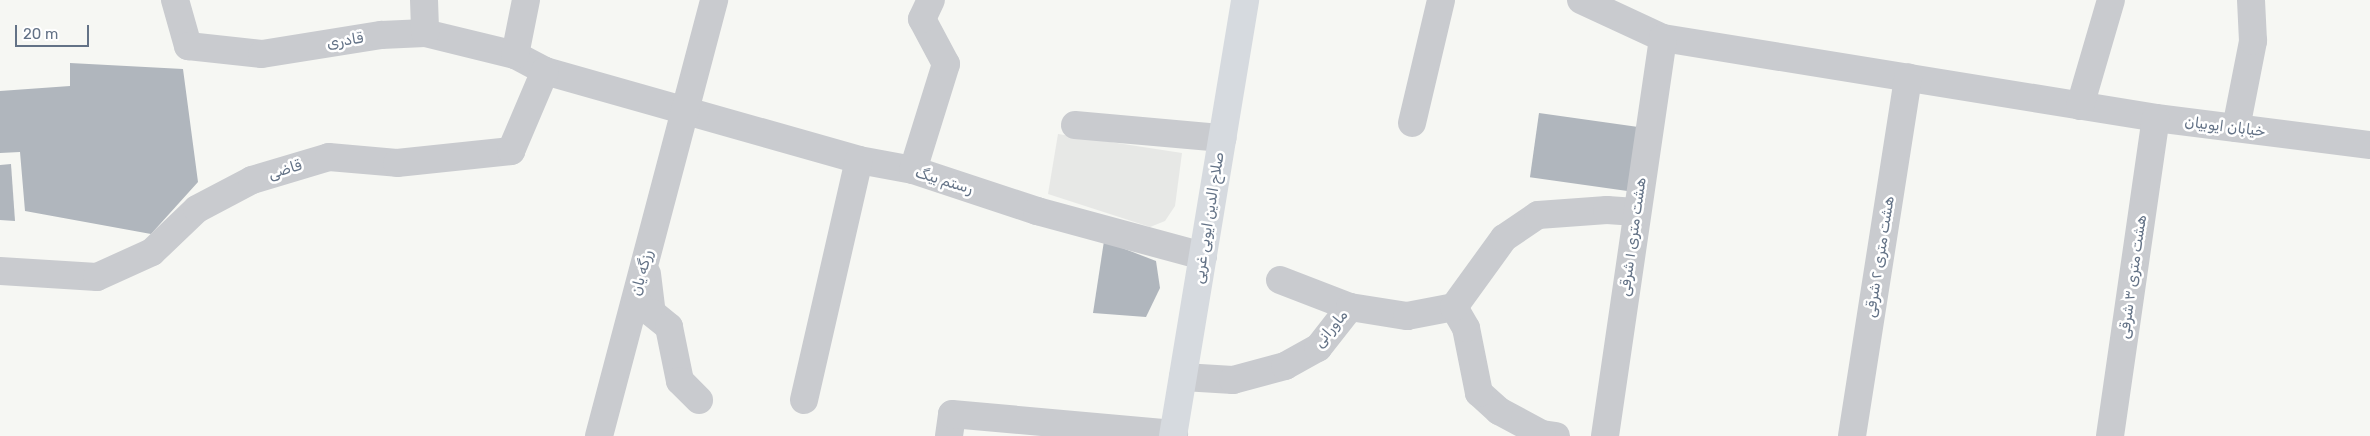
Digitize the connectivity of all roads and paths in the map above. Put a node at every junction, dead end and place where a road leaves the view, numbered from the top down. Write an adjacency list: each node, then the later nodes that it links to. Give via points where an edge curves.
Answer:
1 (175, 0): 11 (street, قادری, via 188,46 262,54 381,35)
2 (424, 0): 11 (street)
3 (526, 0): 13 (street)
4 (714, 0): 17 (street, رزگه یان)
5 (931, 0): 25 (street, via 922,19 946,64)
6 (1246, 0): 22 (street, صلاح الدین ایوبی غریی)
7 (1441, 0): 19 (street)
8 (1581, 0): 12 (street, خیابان ایوبیان)
9 (2111, 0): 16 (street)
10 (2251, 0): 21 (street, via 2253,41)
11 (425, 33): 13 (street, قادری)
12 (1663, 38): 15 (street, خیابان ایوبیان); 26 (street, هشت متری ۱ شرقی)
13 (515, 56): 14 (street, قادری)
14 (545, 71): 17 (street, قادری); 29 (street, قاضی, via 511,151 397,163 329,157 252,180 197,209 152,252 97,277)
15 (1908, 78): 16 (street, خیابان ایوبیان); 41 (street, هشت متری ۲ شرقی)
16 (2080, 106): 18 (street, خیابان ایوبیان)
17 (684, 110): 24 (street, رستم بیگ); 28 (street, رزگه یان)
18 (2156, 118): 21 (street, خیابان ایوبیان); 42 (street, هشت متری ۳ شرقی)
19 (1412, 122)
20 (1075, 124): 22 (street)
21 (2236, 128): 23 (street, خیابان ایوبیان)
22 (1222, 138): 27 (street, صلاح الدین ایوبی غریی)
23 (2370, 145)
24 (859, 160): 25 (street, رستم بیگ); 35 (street)
25 (913, 170): 27 (street, رستم بیگ, via 1037,210)
26 (1636, 212): 32 (street, via 1607,210 1538,215 1504,238); 40 (street, هشت متری ۱ شرقی)
27 (1203, 256): 33 (street, صلاح الدین ایوبی غریی)
28 (645, 259): 34 (street, via 652,313 669,327 680,381); 37 (street, رزگه یان)
29 (0, 271)
30 (1280, 280): 31 (street)
31 (1350, 307): 32 (street, ماورانی, via 1407,316); 33 (street, ماورانی, via 1318,348 1285,366 1233,380)
32 (1454, 307): 39 (street, via 1466,328 1478,393 1499,411 1542,434)
33 (1183, 377): 36 (street, صلاح الدین ایوبی غریی)
34 (699, 400)
35 (804, 400)
36 (1174, 435): 38 (street, via 952,414)
37 (599, 436)
38 (949, 436)
39 (1556, 436)
40 (1605, 436)
41 (1852, 436)
42 (2110, 436)

